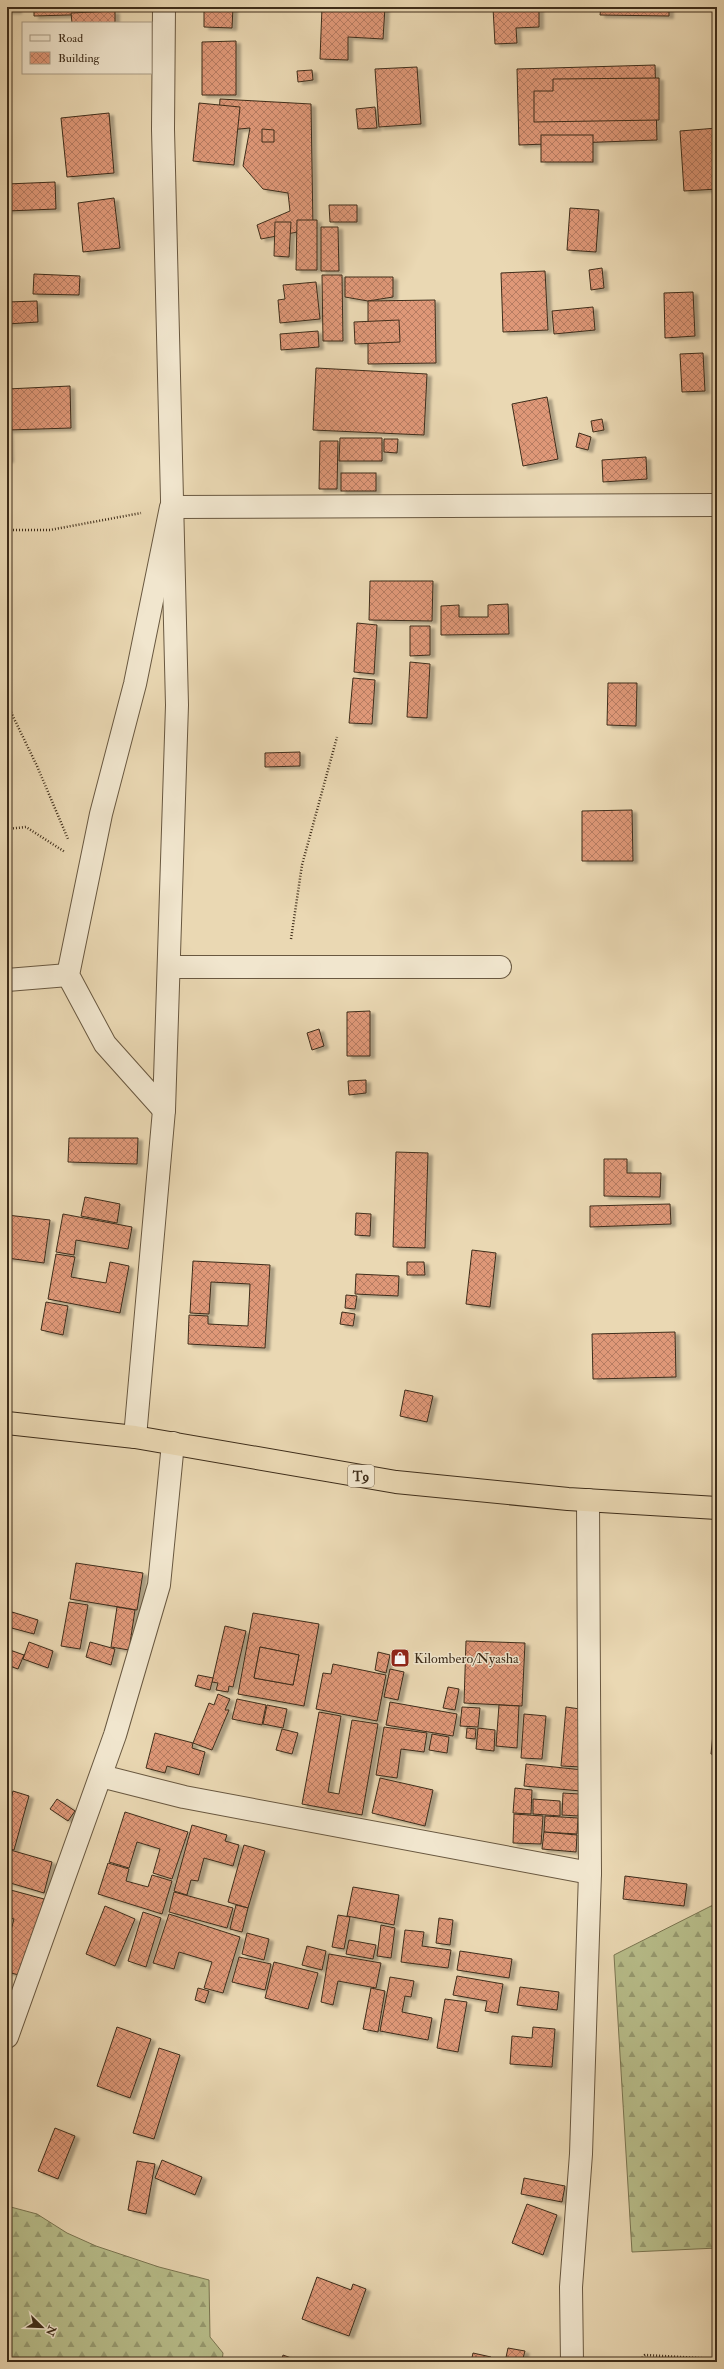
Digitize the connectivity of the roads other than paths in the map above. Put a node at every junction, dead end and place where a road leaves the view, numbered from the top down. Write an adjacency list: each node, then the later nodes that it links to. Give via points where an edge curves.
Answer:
1 (164, 7): 3 (street, via 163,129)
2 (717, 505): 3 (street)
3 (171, 508): 4 (street, via 177,705); 6 (street, via 135,684 100,814)
4 (169, 967): 5 (street); 8 (street)
5 (500, 967)
6 (68, 975): 7 (street); 8 (street, via 105,1044)
7 (7, 980)
8 (164, 1110): 10 (street)
9 (7, 1423): 10 (highway, T9)
10 (135, 1437): 11 (highway, T9)
11 (173, 1443): 12 (highway, T9, via 396,1482); 14 (street, via 159,1585 115,1735)
12 (588, 1500): 13 (highway, T9); 15 (street)
13 (717, 1508)
14 (100, 1776): 15 (street, via 184,1797); 16 (street)
15 (590, 1873): 17 (street, via 581,2154 571,2287)
16 (7, 2037)
17 (572, 2362)

